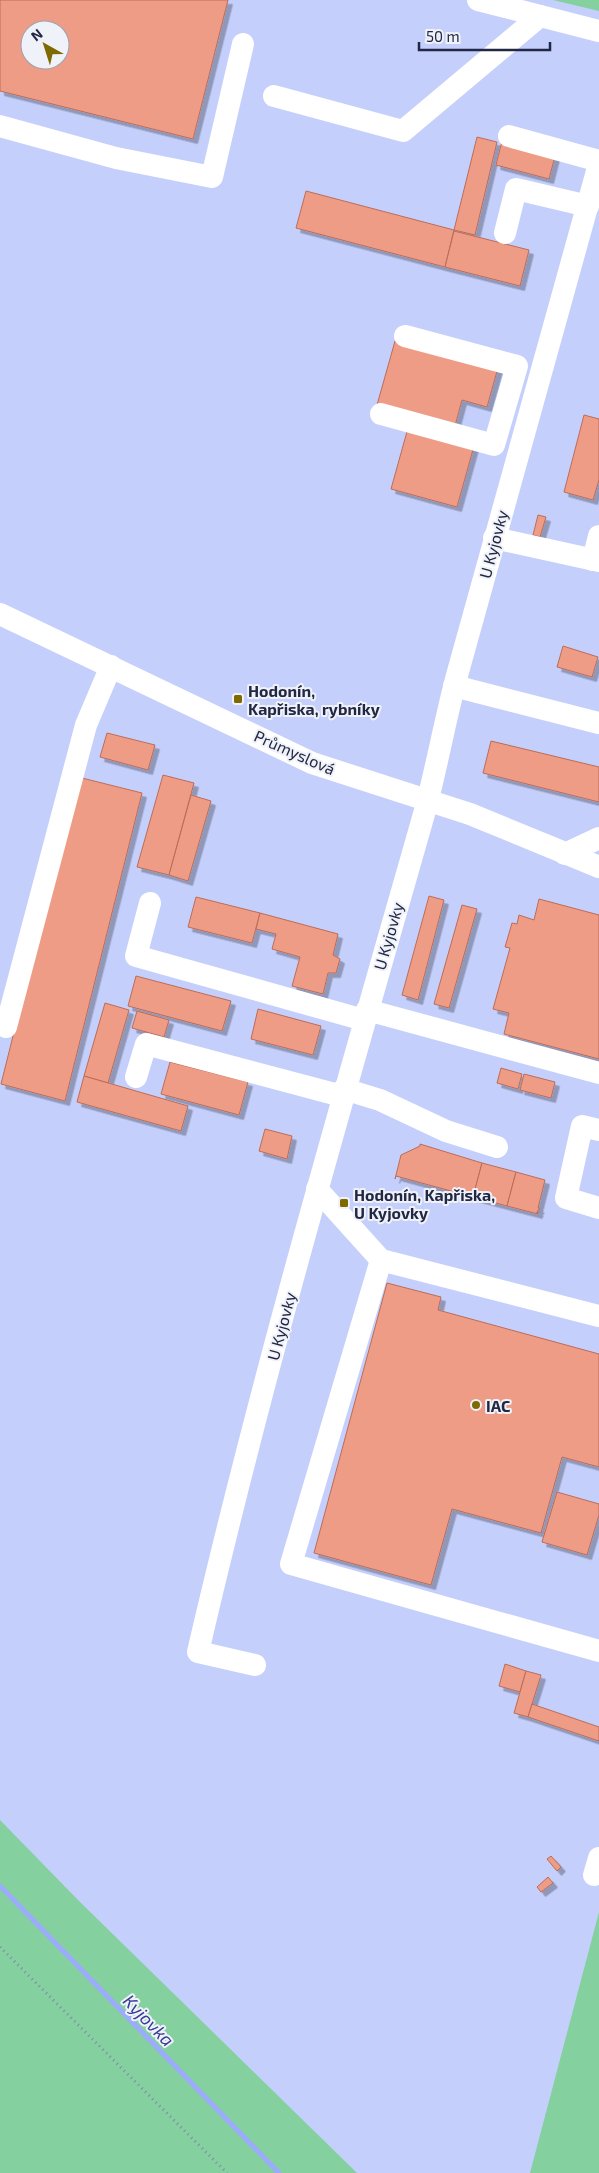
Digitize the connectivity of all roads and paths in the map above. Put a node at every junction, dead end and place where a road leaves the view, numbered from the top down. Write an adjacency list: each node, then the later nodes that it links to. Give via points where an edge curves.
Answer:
1 (478, 0): 2 (lane)
2 (540, 16): 3 (lane); 5 (lane, via 403,131)
3 (599, 31)
4 (243, 44): 6 (lane, via 212,177 116,158)
5 (274, 96)
6 (0, 126)
7 (508, 136): 8 (lane)
8 (598, 174): 9 (lane, U Kyjovky)
9 (588, 206): 10 (lane, via 516,189); 13 (lane, U Kyjovky)
10 (505, 233)
11 (405, 336): 12 (lane)
12 (517, 366): 13 (lane); 15 (lane)
13 (540, 373): 16 (lane, U Kyjovky)
14 (381, 414): 15 (lane)
15 (494, 445): 16 (lane)
16 (519, 452): 18 (lane, U Kyjovky)
17 (599, 536): 19 (lane)
18 (494, 538): 19 (lane); 22 (lane, U Kyjovky)
19 (596, 560)
20 (0, 614): 21 (lane, Průmyslová)
21 (111, 666): 24 (lane, Průmyslová, via 312,763); 30 (lane, via 86,725)
22 (454, 686): 23 (lane); 24 (lane, U Kyjovky)
23 (599, 723)
24 (427, 801): 26 (lane, Průmyslová, via 470,814); 29 (lane, U Kyjovky)
25 (599, 838): 26 (lane)
26 (565, 854): 27 (lane, Průmyslová)
27 (599, 867)
28 (150, 902): 29 (lane, via 136,956)
29 (365, 1015): 31 (lane); 33 (lane, U Kyjovky)
30 (6, 1026)
31 (599, 1073)
32 (136, 1076): 33 (lane, via 146,1044)
33 (343, 1093): 35 (lane, via 380,1100 446,1131); 36 (lane, U Kyjovky)
34 (599, 1130): 37 (lane, via 582,1126 566,1198)
35 (497, 1147)
36 (317, 1189): 38 (lane); 41 (lane, U Kyjovky, via 227,1529 198,1652)
37 (599, 1208)
38 (381, 1260): 39 (lane); 40 (lane, via 291,1564)
39 (599, 1316)
40 (599, 1651)
41 (255, 1665)
42 (0, 1947): 43 (path)
43 (227, 2173)

